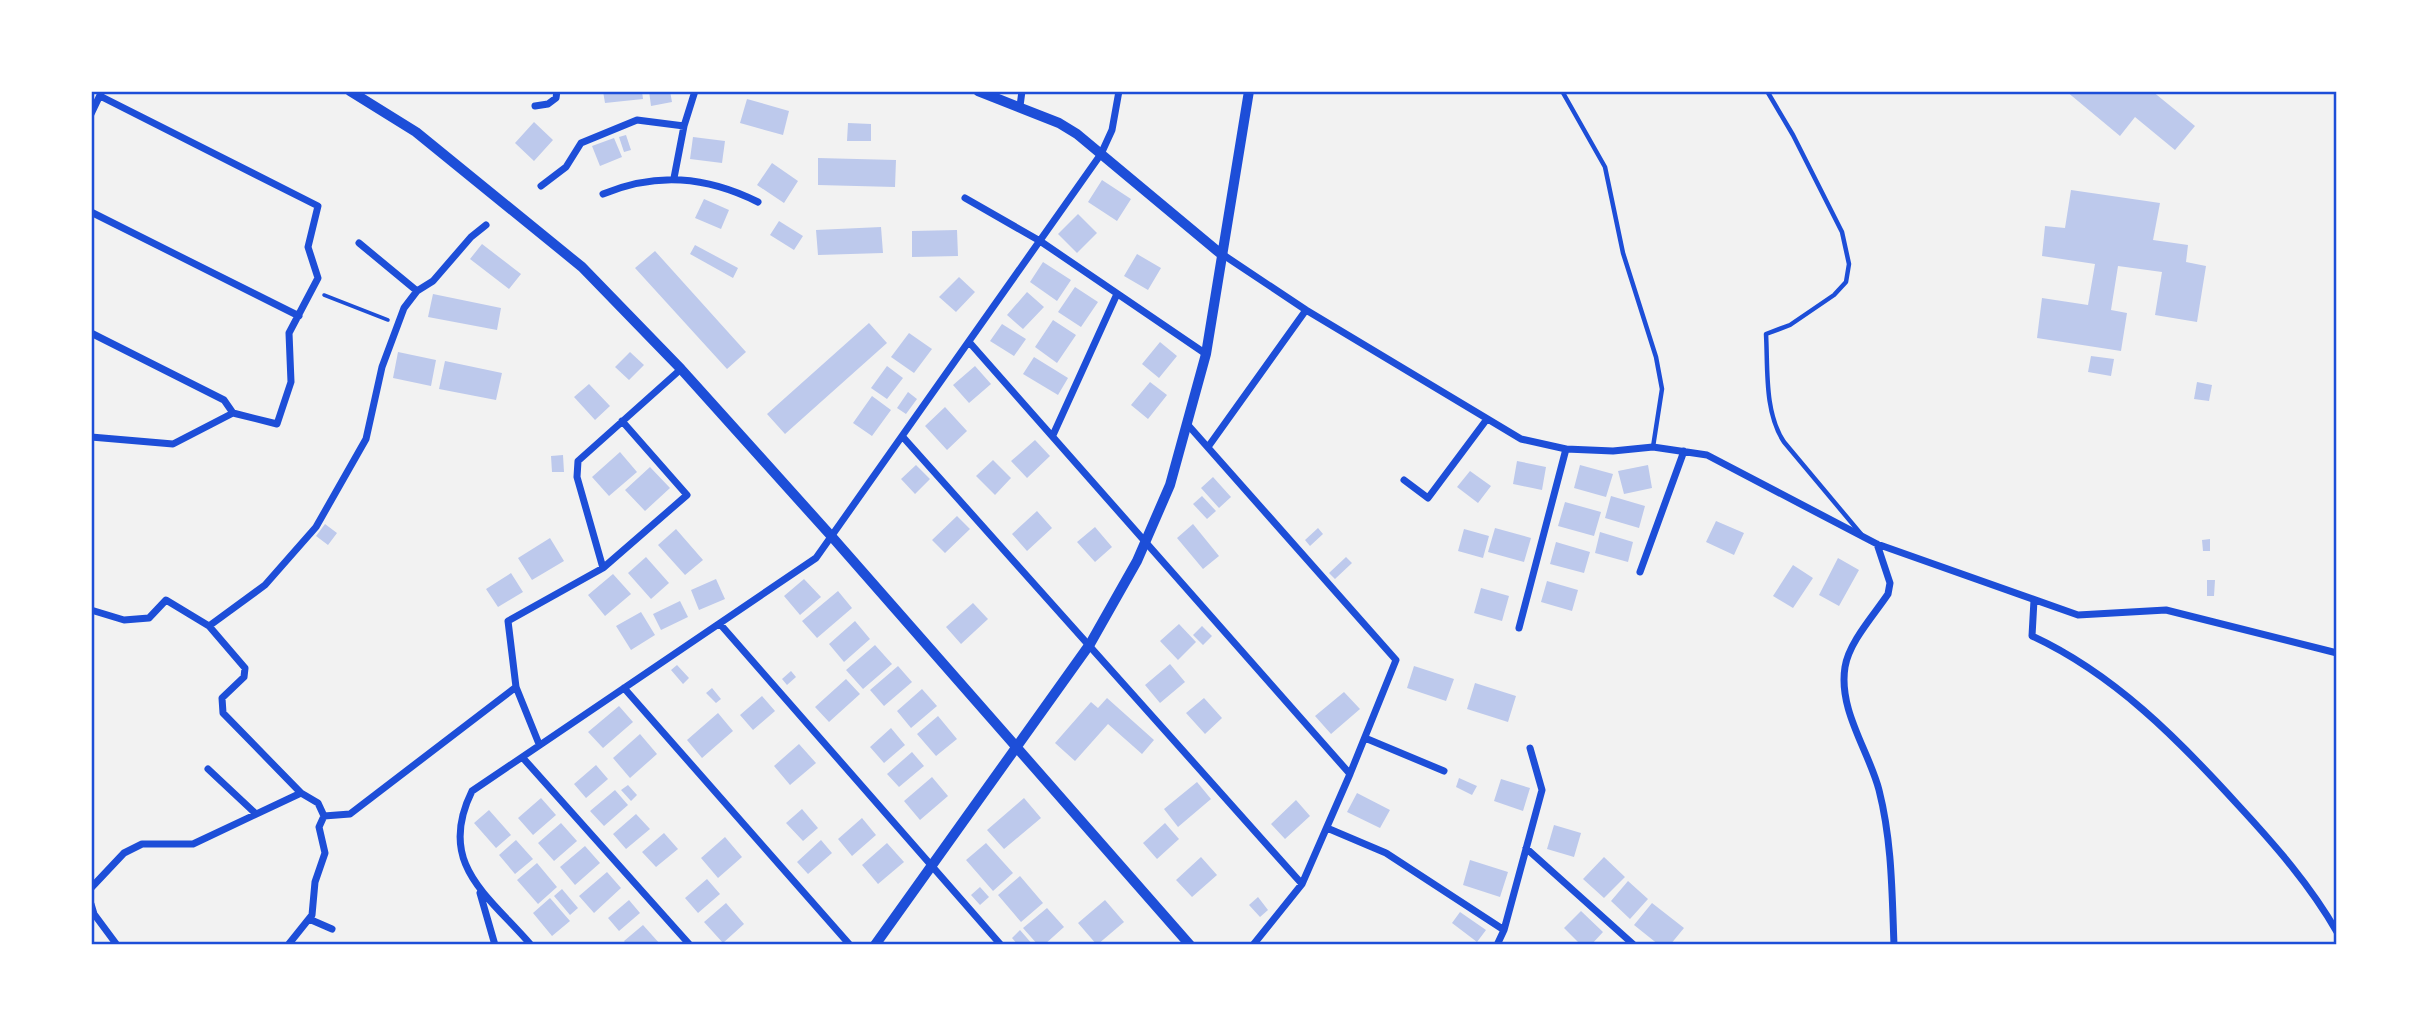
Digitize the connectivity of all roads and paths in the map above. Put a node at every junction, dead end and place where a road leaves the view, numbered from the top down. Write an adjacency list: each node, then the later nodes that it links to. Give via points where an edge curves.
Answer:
1 (351, 91): 35 (street, via 416,132 572,258)
2 (557, 91): 11 (street, via 548,104)
3 (695, 91): 14 (street)
4 (978, 91): 12 (street)
5 (1022, 91): 12 (street)
6 (1119, 91): 15 (street, via 1112,130)
7 (1249, 91): 25 (street)
8 (1562, 91): 44 (lane, via 1605,167 1623,253 1656,356 1662,389)
9 (1767, 91): 48 (lane, via 1837,222 1849,264 1846,282 1834,295 1790,325 1766,334 1770,407 1778,433)
10 (101, 93): 13 (street); 26 (street, via 317,206 308,247 318,278)
11 (535, 106)
12 (1020, 106): 15 (street, via 1059,123)
13 (91, 114)
14 (684, 125): 16 (street); 17 (street, via 637,120 581,143 566,167)
15 (1101, 154): 23 (street); 25 (street)
16 (674, 178): 18 (street, via 635,182); 20 (street, via 706,182)
17 (541, 186)
18 (603, 194)
19 (965, 198): 23 (street)
20 (758, 202)
21 (91, 212): 30 (street)
22 (486, 225): 27 (street, via 443,272)
23 (1040, 241): 28 (street); 33 (street)
24 (359, 243): 27 (street)
25 (1221, 254): 29 (street); 34 (street)
26 (312, 290): 30 (street); 31 (path)
27 (417, 291): 31 (street)
28 (1117, 294): 34 (street); 40 (street)
29 (1306, 310): 37 (street); 43 (street)
30 (299, 316): 36 (street, via 289,334 291,382 277,424)
31 (397, 324): 57 (street, via 382,366 366,439 316,527 265,585)
32 (91, 333): 36 (street, via 224,400)
33 (970, 344): 40 (street); 41 (street)
34 (1206, 354): 39 (street)
35 (681, 369): 38 (street); 49 (street)
36 (233, 412): 42 (street, via 173,444)
37 (1487, 419): 45 (street, via 1521,439); 47 (street, via 1428,498)
38 (622, 421): 52 (street, via 578,461 577,477); 52 (street, via 687,495)
39 (1188, 425): 43 (street); 50 (street, via 1170,485)
40 (1053, 435): 50 (street)
41 (902, 436): 49 (street); 59 (street)
42 (91, 437)
43 (1208, 447): 63 (street, via 1396,660)
44 (1653, 447): 45 (street); 46 (street)
45 (1566, 449): 58 (street)
46 (1684, 451): 48 (street, via 1730,464); 53 (street)
47 (1404, 480)
48 (1861, 535): 51 (street)
49 (833, 538): 56 (street, via 816,558); 66 (street)
50 (1145, 541): 59 (street); 70 (street)
51 (1877, 544): 54 (street); 97 (street, via 1890,583 1888,594 1850,652 1844,685 1879,788 1890,841)
52 (603, 568): 61 (street, via 508,621)
53 (1640, 572)
54 (2034, 600): 60 (street, via 2078,615 2166,610); 84 (street, via 2032,636 2069,653 2187,749 2316,895)
55 (91, 610): 57 (street, via 124,620 149,618 166,600)
56 (720, 624): 62 (street); 76 (street)
57 (209, 626): 71 (street, via 245,668 244,677 222,698 223,713)
58 (1519, 628)
59 (1090, 644): 66 (street); 77 (street)
60 (2337, 653)
61 (516, 687): 64 (street); 73 (street, via 350,814)
62 (624, 688): 64 (street); 90 (street)
63 (1364, 738): 69 (street); 70 (street)
64 (539, 744): 67 (street)
65 (1530, 748): 75 (street, via 1542,790)
66 (1016, 751): 76 (street); 93 (street)
67 (523, 758): 79 (street, via 472,791 463,813 462,860); 89 (street)
68 (208, 769): 72 (street)
69 (1444, 771)
70 (1350, 774): 74 (street)
71 (301, 793): 72 (street); 73 (street, via 318,803)
72 (255, 813): 78 (street, via 192,844 142,844 124,853)
73 (324, 816): 81 (street, via 318,827 325,853)
74 (1327, 828): 77 (street); 83 (street, via 1386,853)
75 (1526, 848): 83 (street); 96 (street)
76 (930, 865): 91 (street); 92 (street)
77 (1302, 884): 94 (street)
78 (91, 888)
79 (478, 889): 87 (street); 88 (street)
80 (91, 904): 85 (street)
81 (309, 919): 82 (street); 86 (street)
82 (332, 929)
83 (1504, 930): 95 (street)
84 (2337, 932)
85 (117, 945)
86 (288, 945)
87 (495, 945)
88 (531, 945)
89 (690, 945)
90 (850, 945)
91 (875, 945)
92 (1001, 945)
93 (1190, 945)
94 (1253, 945)
95 (1497, 945)
96 (1634, 945)
97 (1894, 945)

